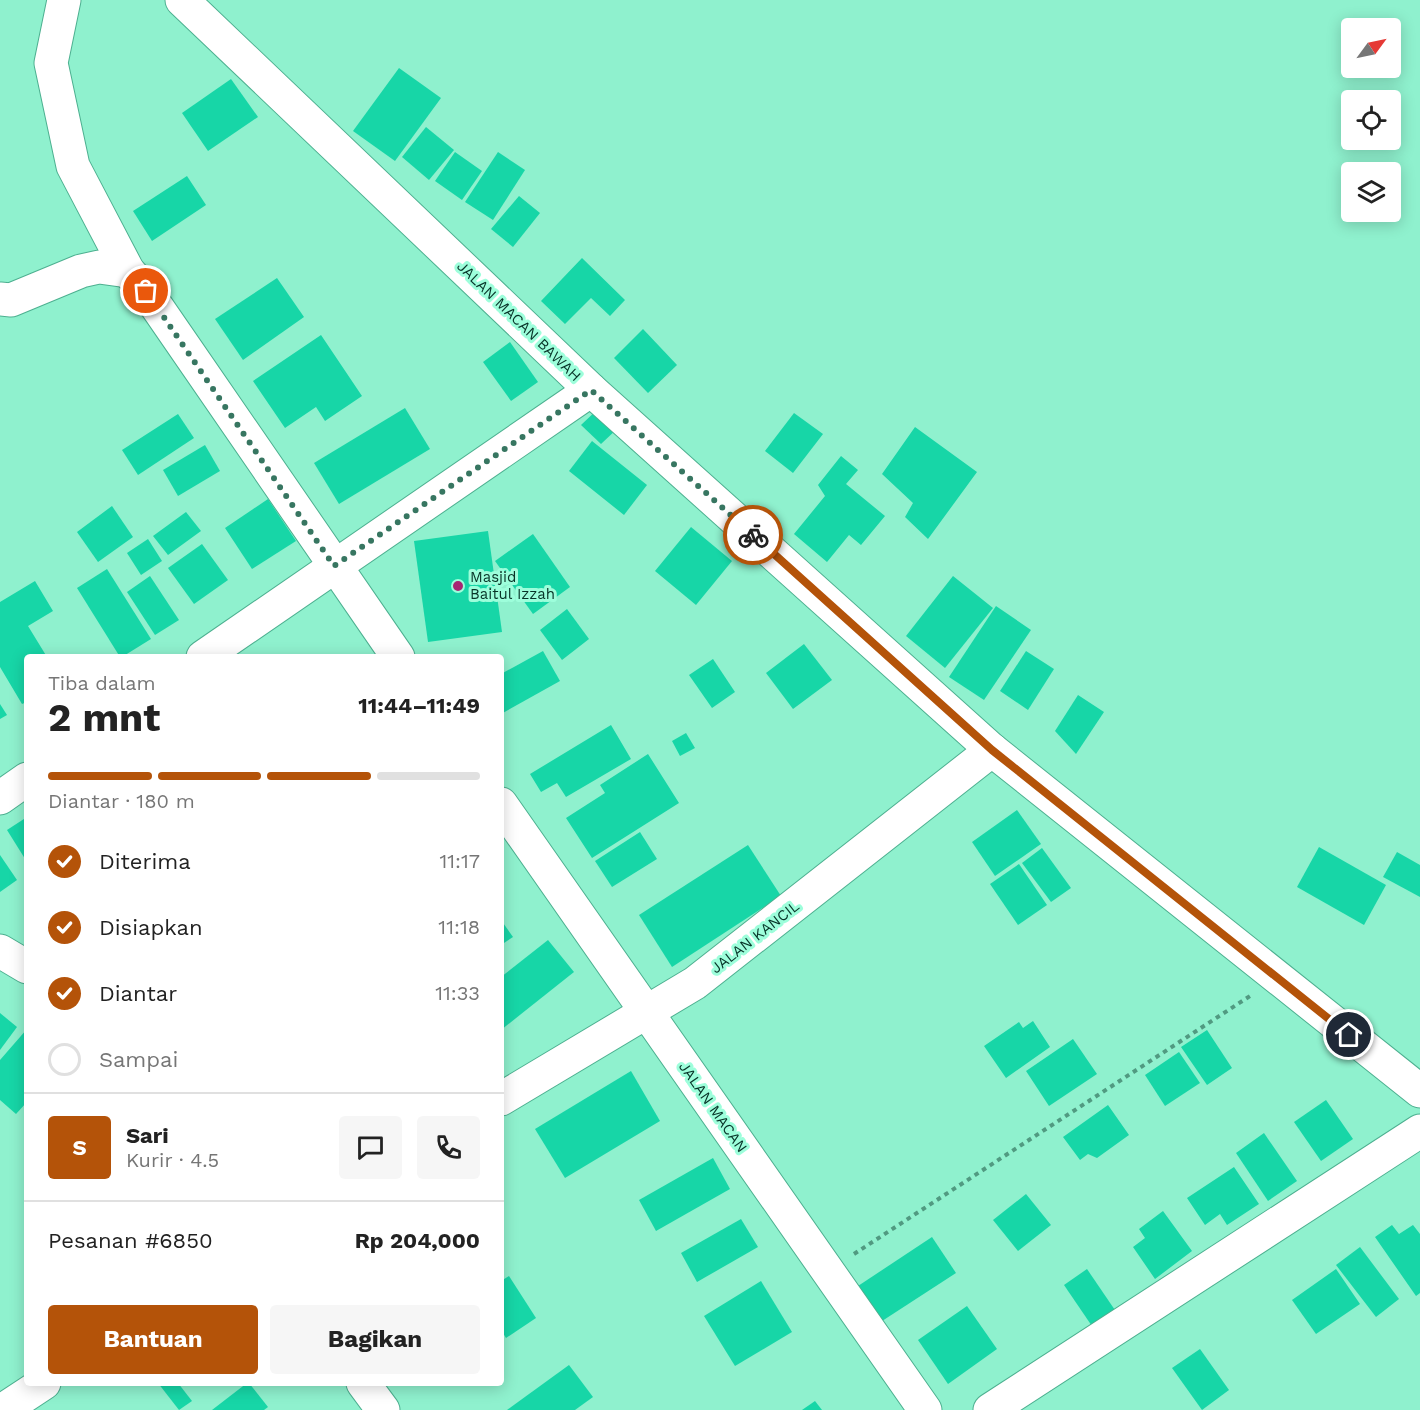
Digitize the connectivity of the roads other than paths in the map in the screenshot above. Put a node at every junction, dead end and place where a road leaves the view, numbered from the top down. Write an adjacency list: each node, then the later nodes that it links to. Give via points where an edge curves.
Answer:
1 (64, 0): 3 (street, via 51,63 73,166)
2 (182, 0): 5 (street, JALAN MACAN BAWAH)
3 (128, 271): 4 (street, via 99,267 11,300); 6 (street, via 146,291)
4 (0, 299)
5 (591, 390): 6 (street); 9 (street, JALAN MACAN BAWAH)
6 (334, 566): 7 (street); 8 (street)
7 (207, 654)
8 (396, 654)
9 (992, 750): 15 (street, JALAN KANCIL, via 695,983); 16 (street, JALAN MACAN BAWAH)
10 (24, 782): 11 (street)
11 (0, 798)
12 (504, 808): 15 (street, JALAN MACAN)
13 (0, 951): 14 (street)
14 (24, 965)
15 (648, 1012): 17 (street, JALAN KANCIL); 23 (street, JALAN MACAN)
16 (1420, 1091)
17 (504, 1097)
18 (1420, 1131): 24 (street)
19 (39, 1386): 21 (street)
20 (365, 1386): 22 (street)
21 (3, 1410)
22 (383, 1410)
23 (925, 1410)
24 (990, 1410)

